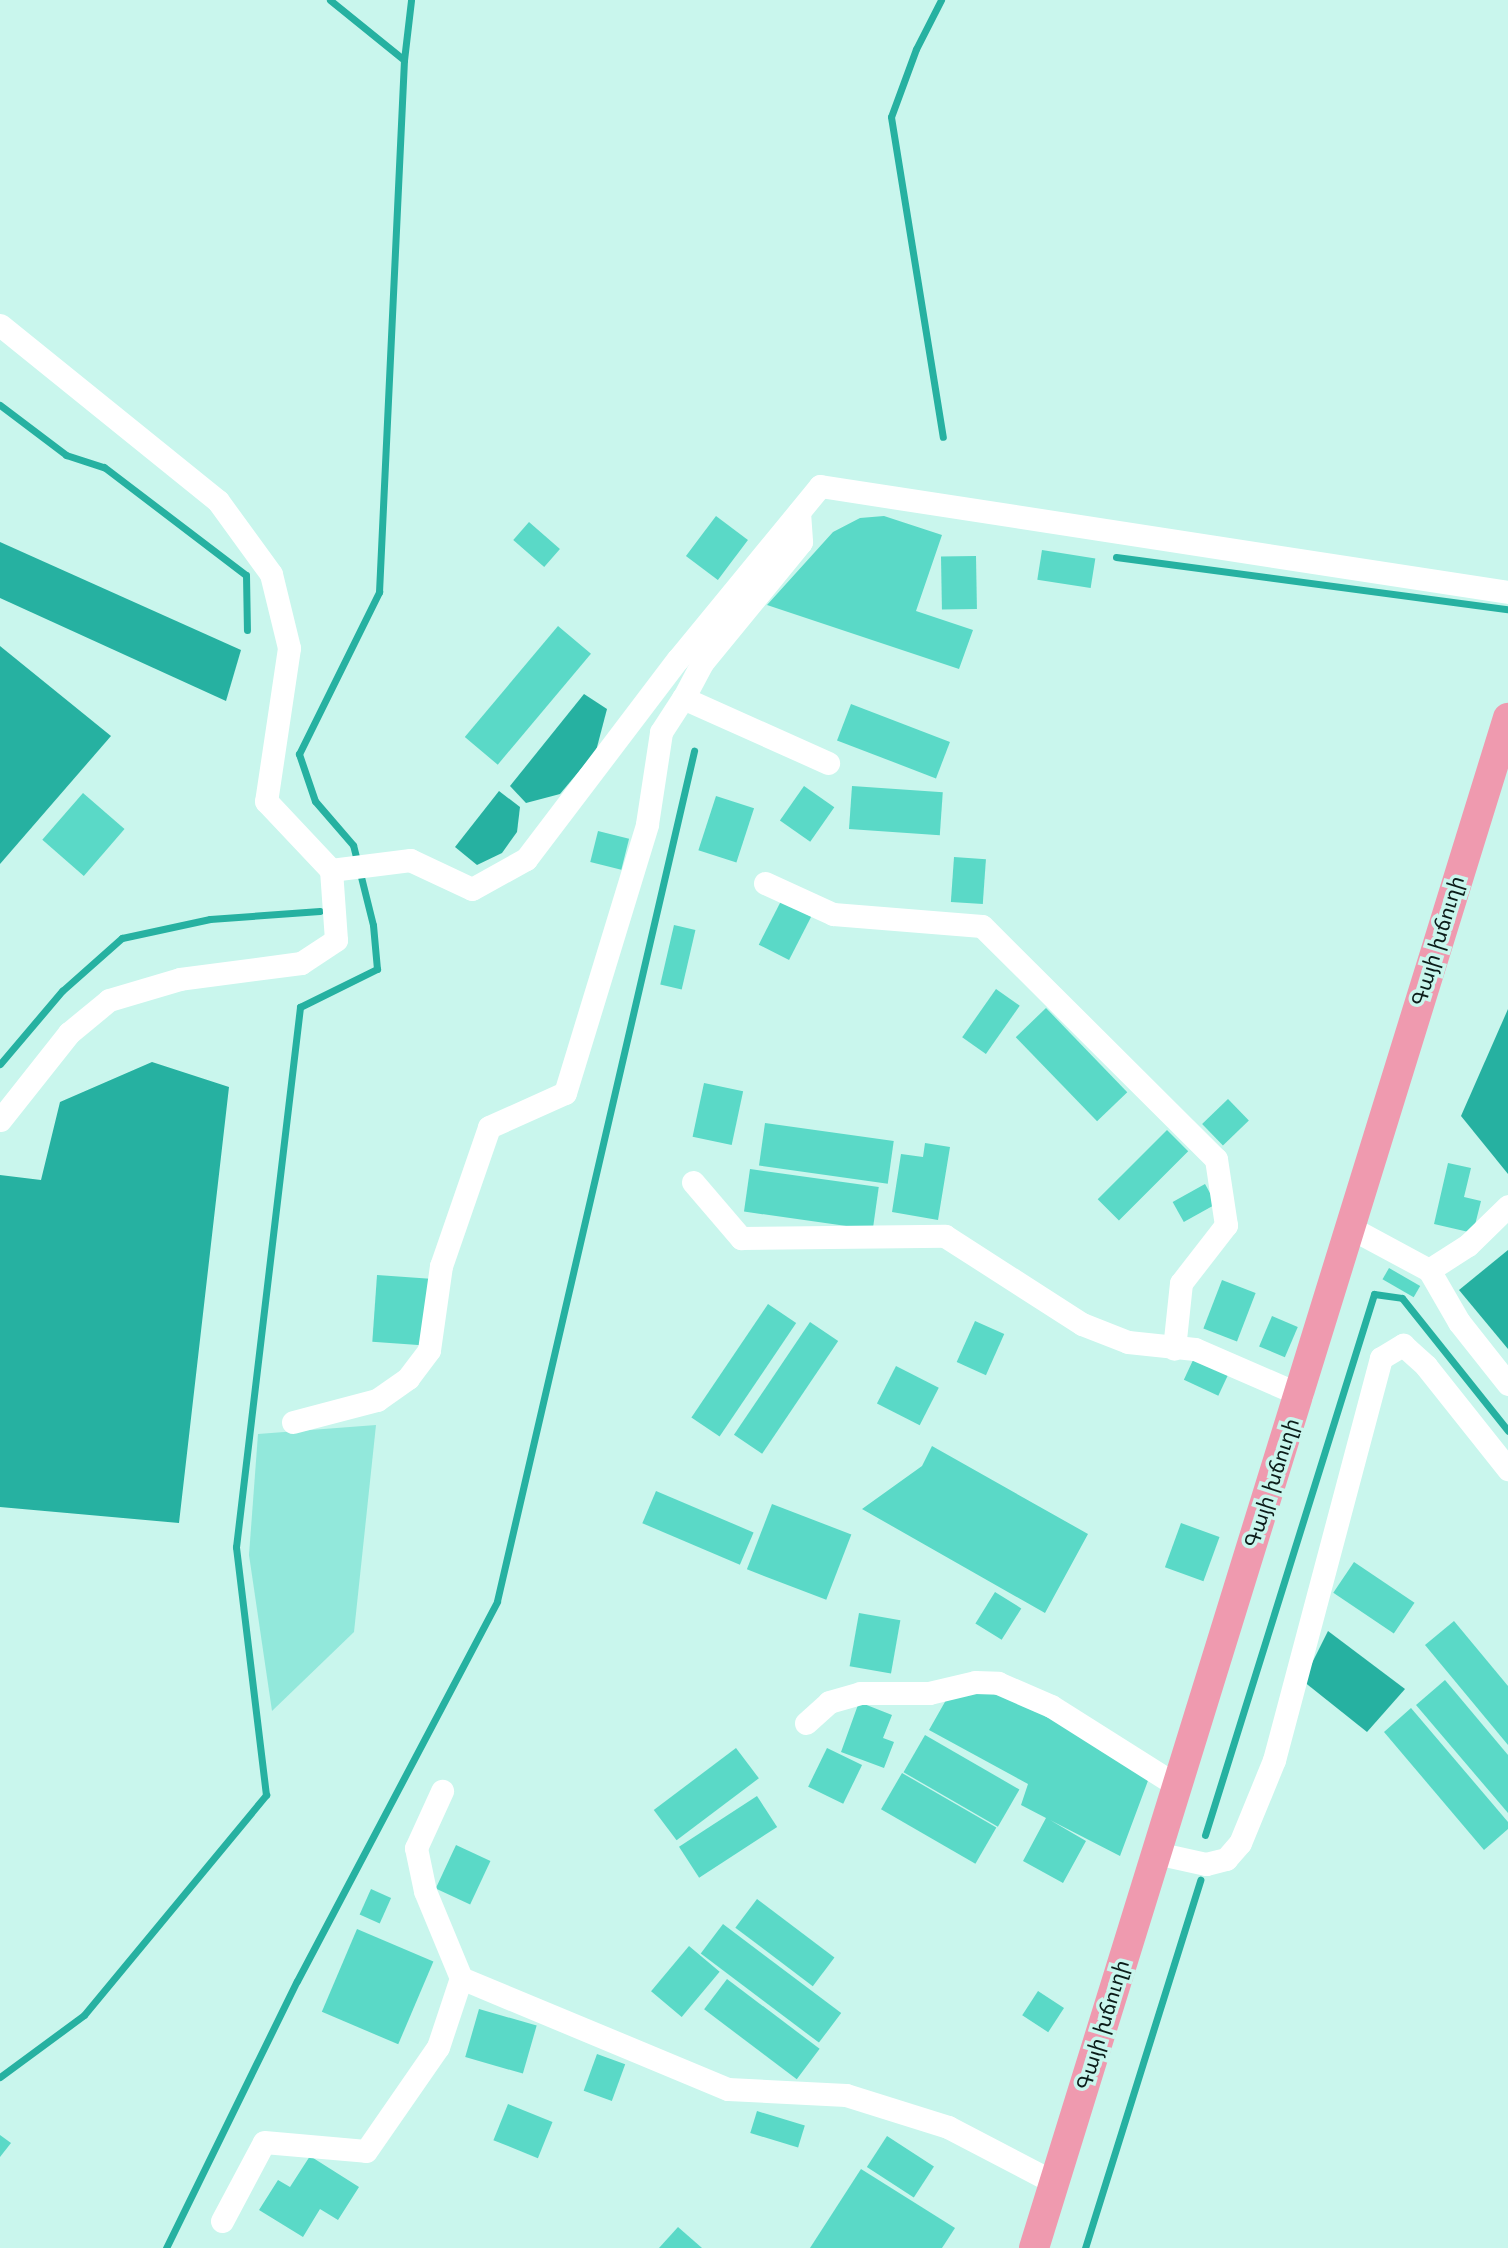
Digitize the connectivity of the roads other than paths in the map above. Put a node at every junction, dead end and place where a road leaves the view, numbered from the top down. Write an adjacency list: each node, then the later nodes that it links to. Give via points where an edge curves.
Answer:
1 (0, 325): 7 (street, via 218,501 271,574 289,648 267,801)
2 (799, 512): 3 (street, via 820,486); 4 (street, via 801,542 702,663); 7 (street, via 678,659 526,859 472,889 410,860)
3 (1508, 592)
4 (683, 698): 6 (street); 17 (street, via 661,732 647,824 565,1093 489,1127 441,1266 429,1350 408,1378 377,1400)
5 (1508, 718): 12 (main road, Գայի խճուղի)
6 (828, 763)
7 (336, 869): 9 (street, via 337,940 301,963 180,979 109,1000 69,1033)
8 (765, 883): 14 (street, via 833,914 982,926 1216,1159 1226,1225 1181,1283)
9 (0, 1120)
10 (693, 1182): 14 (street, via 741,1238 944,1236 1082,1324 1128,1342)
11 (1508, 1206): 13 (street, via 1468,1245)
12 (1349, 1227): 13 (street); 16 (main road, Գայի խճուղի)
13 (1429, 1270): 15 (street, via 1459,1322)
14 (1174, 1349): 16 (street, via 1195,1349)
15 (1508, 1384)
16 (1301, 1395): 20 (main road, Գայի խճուղի)
17 (293, 1422)
18 (1508, 1469): 22 (street, via 1426,1366 1403,1345 1381,1358 1274,1760 1240,1843 1226,1859 1206,1864)
19 (806, 1723): 20 (street, via 829,1702 860,1693 929,1693 975,1682 998,1683 1051,1706)
20 (1176, 1785): 22 (main road, Գայի խճուղի)
21 (442, 1791): 23 (street, via 416,1848 425,1891)
22 (1156, 1853): 24 (main road, Գայի խճուղի)
23 (461, 1978): 24 (street, via 728,2089 846,2095 948,2127); 25 (street, via 438,2047 366,2151 264,2142)
24 (1055, 2183): 26 (main road, Գայի խճուղի)
25 (222, 2221)
26 (1034, 2248)

